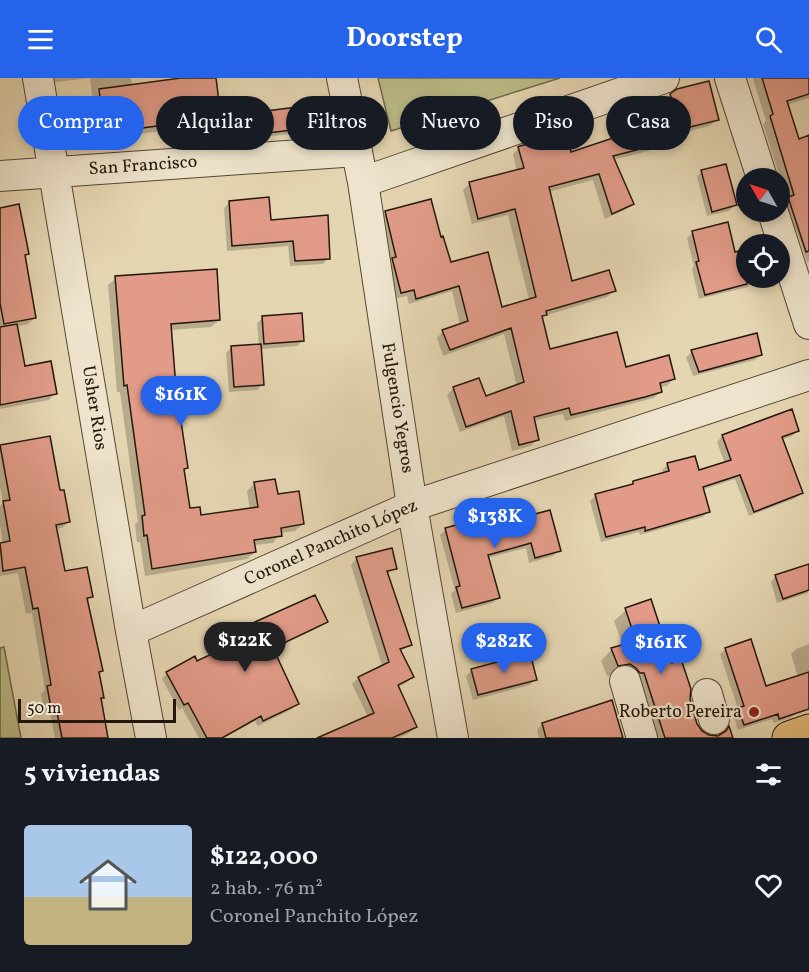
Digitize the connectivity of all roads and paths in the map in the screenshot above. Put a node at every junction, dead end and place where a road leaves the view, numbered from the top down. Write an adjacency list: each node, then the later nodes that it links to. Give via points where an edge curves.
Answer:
1 (38, 78): 7 (street, Usher Rios)
2 (342, 78): 5 (street, Fulgencio Yegros)
3 (664, 78): 9 (street)
4 (730, 78): 6 (street)
5 (357, 151): 7 (street, San Francisco); 9 (street, Fulgencio Yegros)
6 (759, 168)
7 (55, 172): 8 (street, San Francisco); 14 (street, Usher Rios)
8 (0, 176)
9 (363, 182): 13 (street, Fulgencio Yegros)
10 (776, 222): 11 (street)
11 (809, 324)
12 (809, 375): 13 (street, Coronel Panchito López)
13 (412, 506): 14 (street, Coronel Panchito López); 18 (street, Fulgencio Yegros)
14 (131, 631): 17 (street, Usher Rios)
15 (625, 681): 19 (street)
16 (809, 731): 20 (main road)
17 (151, 738)
18 (453, 738)
19 (642, 738)
20 (789, 738)

